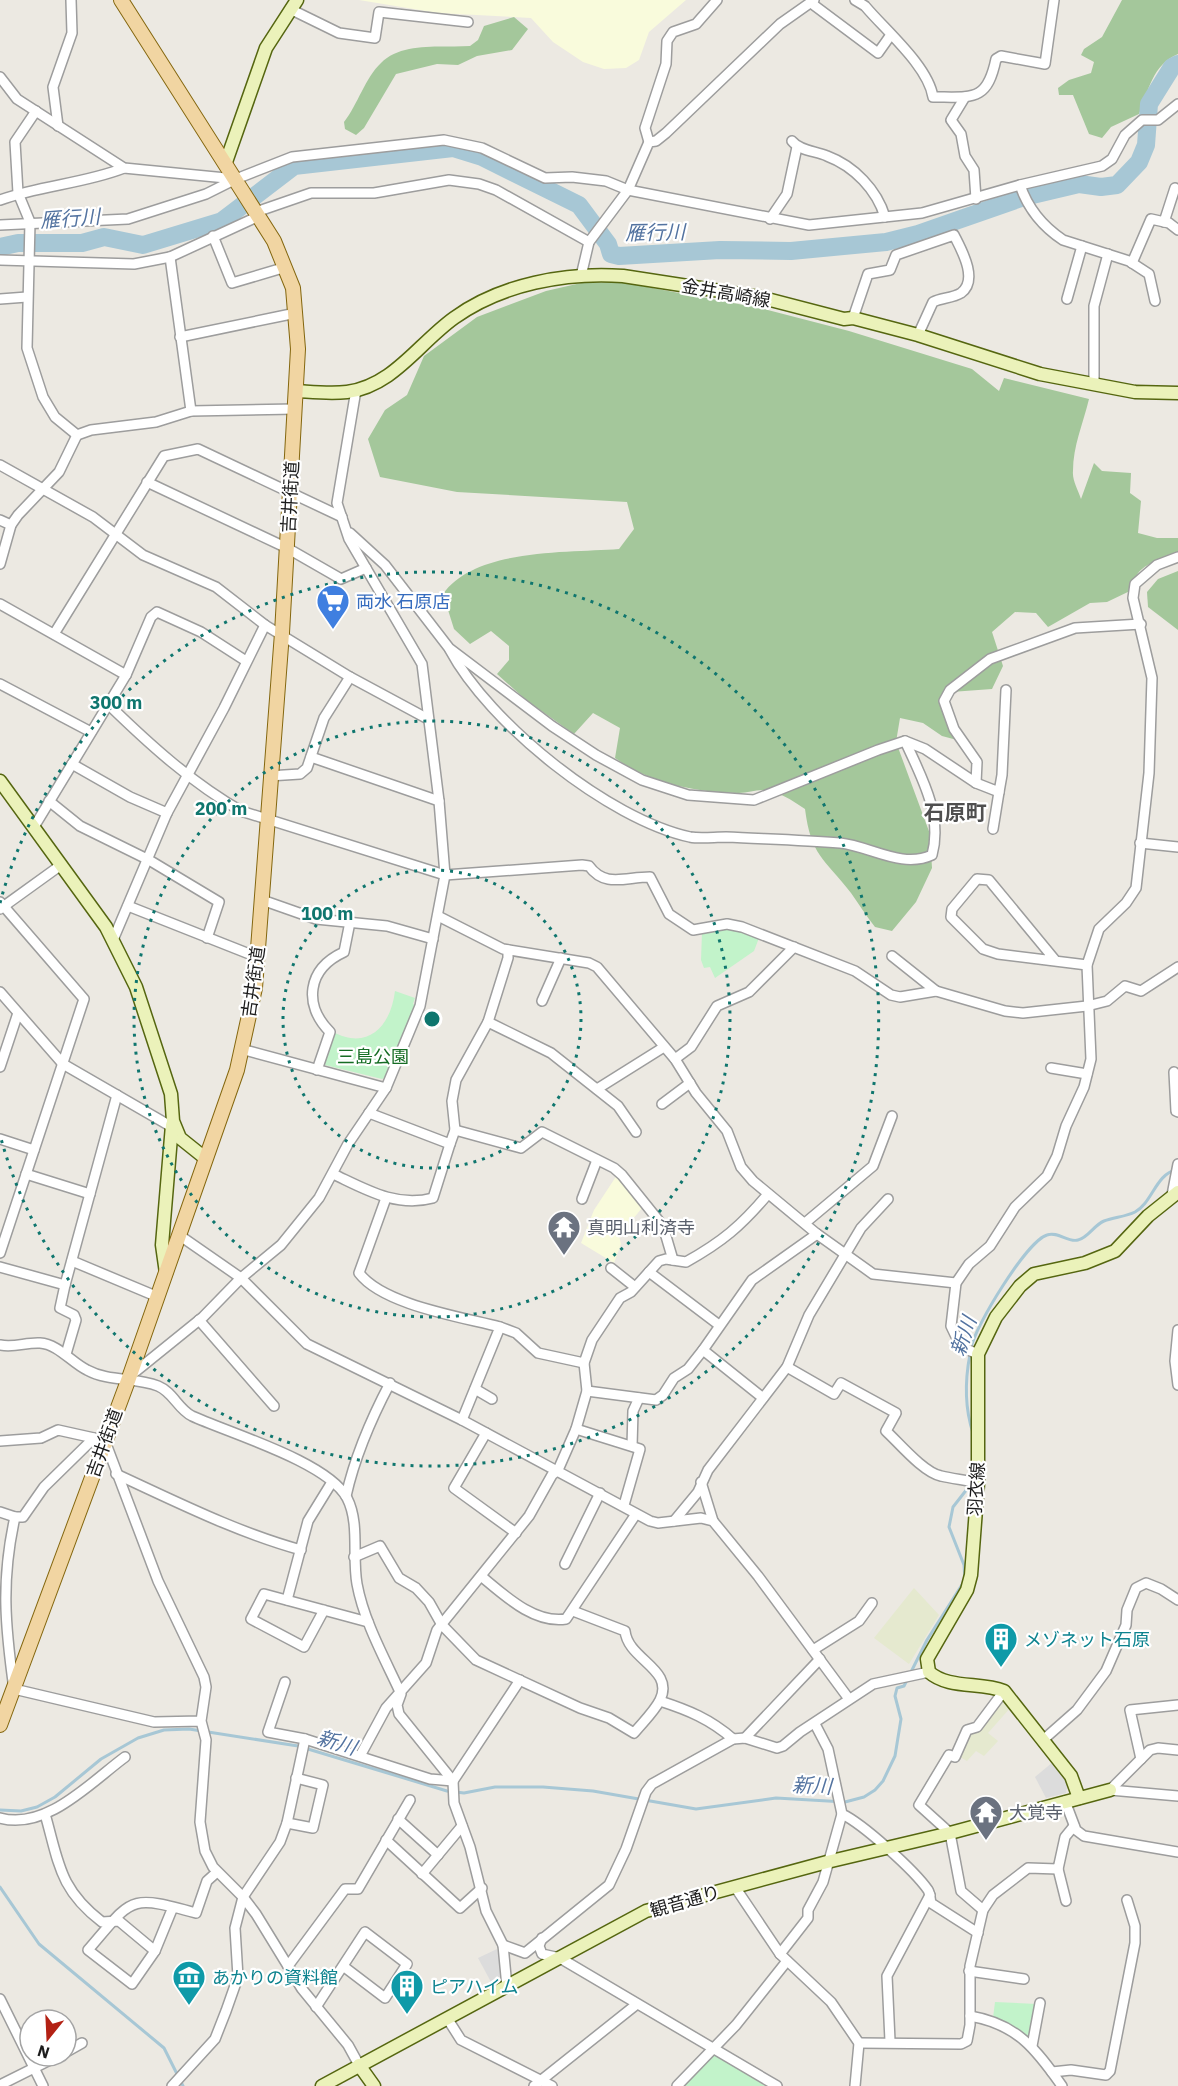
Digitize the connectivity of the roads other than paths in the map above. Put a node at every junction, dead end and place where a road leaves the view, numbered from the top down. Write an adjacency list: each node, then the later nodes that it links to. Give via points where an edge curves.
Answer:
1 (71, 0): 14 (street, via 72,33 53,87)
2 (121, 0): 16 (main road)
3 (717, 0): 15 (street, via 696,24 673,32 667,41 666,64 645,128)
4 (855, 0): 9 (street)
5 (1054, 0): 11 (street, via 1045,64 996,58 985,90)
6 (813, 2): 9 (street, via 878,53); 15 (street, via 780,24 666,133)
7 (293, 5): 8 (street, via 339,33 375,38 378,12); 16 (street, via 266,48)
8 (468, 22)
9 (890, 36): 11 (street, via 922,68 931,83 933,97)
10 (0, 77): 13 (street, via 17,99)
11 (965, 97): 23 (street, via 951,120 962,134 965,156 974,170)
12 (1178, 104): 19 (street, via 1158,120 1142,120 1102,166)
13 (36, 111): 14 (street); 22 (street, via 15,142)
14 (58, 126): 17 (street)
15 (649, 142): 21 (street)
16 (226, 162): 18 (main road)
17 (124, 168): 18 (street); 22 (street, via 94,180)
18 (237, 182): 21 (street, via 292,157 444,140 482,148 545,178 606,181); 25 (main road, 吉井街道); 28 (street, via 128,219)
19 (1020, 185): 23 (street); 34 (street, via 1036,216 1055,234)
20 (1176, 188): 29 (street)
21 (628, 190): 27 (street); 33 (street)
22 (18, 193): 24 (street); 28 (street)
23 (976, 199): 26 (street, via 922,213)
24 (0, 200)
25 (256, 212): 32 (street); 33 (street, via 311,193 374,193 449,180 496,190); 40 (main road, 吉井街道)
26 (885, 217): 27 (street, via 809,225); 27 (street, via 874,193 855,172 829,156 794,144 787,194)
27 (770, 219)
28 (30, 222): 30 (street); 38 (street)
29 (1164, 222): 31 (street); 39 (street, via 1150,219)
30 (0, 225)
31 (1178, 230)
32 (213, 236): 36 (street); 40 (street, via 232,283)
33 (591, 239): 41 (street)
34 (1082, 246): 35 (street); 44 (street)
35 (1108, 254): 39 (street); 50 (street, via 1094,306)
36 (170, 257): 38 (street, via 134,264); 49 (street)
37 (0, 260): 38 (street)
38 (28, 260): 42 (street)
39 (1132, 262): 45 (street, via 1149,274)
40 (286, 267): 46 (main road, 吉井街道)
41 (581, 276): 47 (street, 金井高崎線, via 623,276 759,297); 51 (street, 金井高崎線, via 552,280 488,299 455,318 386,378)
42 (27, 297): 43 (street); 56 (street, via 27,348 43,397 55,417)
43 (0, 299)
44 (1067, 299)
45 (1155, 301)
46 (296, 313): 49 (street); 52 (main road, 吉井街道)
47 (853, 318): 48 (street, 金井高崎線); 48 (street, via 868,274 890,270 896,255 954,235 968,262 965,288 933,302)
48 (918, 335): 50 (street, 金井高崎線, via 1040,374)
49 (180, 338): 55 (street)
50 (1094, 385): 53 (street, 金井高崎線, via 1135,392)
51 (356, 390): 52 (street, 金井高崎線); 61 (street, via 337,502)
52 (297, 391): 54 (main road, 吉井街道)
53 (1178, 393)
54 (295, 408): 55 (street); 60 (main road, 吉井街道)
55 (191, 411): 56 (street, via 156,422)
56 (77, 435): 59 (street, via 59,472)
57 (0, 465): 59 (street)
58 (147, 482): 60 (street, via 164,456 198,449); 65 (street); 66 (street)
59 (43, 490): 63 (street); 65 (street, via 93,517)
60 (290, 493): 61 (street); 66 (main road, 吉井街道)
61 (342, 517): 64 (street)
62 (0, 520): 63 (street)
63 (11, 525): 68 (street)
64 (346, 530): 69 (street); 75 (street, via 385,566)
65 (115, 534): 71 (street, via 143,555 216,587); 74 (street)
66 (287, 548): 69 (street, via 341,579); 73 (main road, 吉井街道)
67 (1178, 557): 72 (street, via 1157,565 1135,584 1133,598)
68 (0, 564)
69 (366, 568): 82 (street, via 422,664)
70 (0, 604): 74 (street)
71 (265, 624): 73 (street); 76 (street)
72 (1141, 624): 90 (street, via 1076,628 990,659 950,690 944,701 946,711 977,762); 98 (street, via 1152,678 1149,773)
73 (282, 633): 78 (street); 88 (main road, 吉井街道)
74 (54, 634): 77 (street)
75 (449, 648): 84 (street, via 596,755 642,780 688,795 754,800); 84 (street, via 477,692 535,750 630,813 691,837 847,844 902,859 920,860 932,855 935,844 930,796)
76 (246, 661): 77 (street, via 201,632 157,612 151,617); 87 (street, via 225,708)
77 (126, 675): 81 (street)
78 (350, 677): 82 (street); 85 (street, via 324,718)
79 (0, 684): 83 (street)
80 (1006, 690): 91 (street)
81 (108, 704): 83 (street); 87 (street)
82 (428, 719): 93 (street)
83 (91, 732): 86 (street)
84 (905, 741): 90 (street, via 925,749)
85 (311, 757): 88 (street, via 300,774); 93 (street)
86 (72, 764): 92 (street); 94 (street)
87 (187, 774): 94 (street); 95 (street, via 242,811)
88 (270, 776): 95 (main road, 吉井街道)
89 (0, 781): 96 (street)
90 (976, 783): 91 (street)
91 (999, 792): 97 (street)
92 (49, 801): 96 (street); 100 (street, via 80,826)
93 (439, 801): 102 (street)
94 (167, 813): 100 (street)
95 (267, 819): 102 (street); 103 (main road, 吉井街道)
96 (34, 827): 101 (street)
97 (993, 829)
98 (1140, 843): 99 (street); 117 (street, via 1136,888 1099,929)
99 (1178, 847)
100 (149, 860): 105 (street); 108 (street, via 219,902)
101 (62, 865): 104 (street); 110 (street)
102 (445, 875): 106 (street); 111 (street, via 582,865 605,880 650,877 669,914 693,930 727,924)
103 (262, 900): 107 (street, via 316,919); 114 (main road, 吉井街道)
104 (1, 906): 128 (street, via 84,999)
105 (128, 906): 108 (street); 110 (street)
106 (438, 916): 109 (street); 112 (street)
107 (350, 922): 109 (street, via 387,926); 131 (street, via 344,952 327,963 314,981 315,1014 330,1032)
108 (207, 938): 114 (street)
109 (434, 939): 135 (street, via 419,1009)
110 (113, 940): 142 (street, via 136,987 154,1040 171,1094)
111 (794, 947): 119 (street, via 855,971 891,995); 127 (street, via 749,992 717,1006 691,1047)
112 (508, 950): 115 (street); 124 (street)
113 (892, 956): 119 (street)
114 (257, 957): 126 (main road, 吉井街道, via 255,988)
115 (561, 958): 121 (street); 125 (street, via 597,967)
116 (1055, 960): 116 (street, via 983,949 951,917 952,909 977,879 989,880); 117 (street)
117 (1087, 965): 122 (street)
118 (1178, 967): 122 (street, via 1141,991 1125,986 1107,1001)
119 (936, 991): 122 (street, via 1023,1013)
120 (0, 992): 123 (street)
121 (542, 1001)
122 (1087, 1006): 133 (street, via 1091,1059)
123 (18, 1013): 128 (street); 129 (street)
124 (488, 1022): 136 (street, via 551,1053); 143 (street, via 456,1080 452,1101)
125 (664, 1047): 127 (street); 136 (street)
126 (242, 1048): 131 (street); 148 (main road, 吉井街道)
127 (675, 1059): 134 (street)
128 (63, 1064): 137 (street); 147 (street)
129 (0, 1067)
130 (1051, 1068): 133 (street)
131 (317, 1070): 135 (street)
132 (1174, 1072): 139 (street)
133 (1087, 1074): 171 (street, via 1047,1176 1015,1207 990,1246 969,1264)
134 (690, 1083): 138 (street); 155 (street, via 727,1131 741,1167)
135 (386, 1088): 140 (street)
136 (597, 1089): 144 (street, via 618,1106)
137 (117, 1095): 142 (street); 154 (street)
138 (662, 1104)
139 (1178, 1112)
140 (369, 1113): 146 (street); 152 (street)
141 (892, 1116): 159 (street, via 873,1166)
142 (172, 1124): 148 (street, via 180,1138); 169 (street, via 162,1245)
143 (455, 1130): 146 (street); 149 (street, via 521,1148 542,1132)
144 (636, 1132)
145 (0, 1139): 147 (street)
146 (450, 1144): 156 (street, via 433,1198)
147 (34, 1150): 151 (street)
148 (205, 1158): 161 (main road, 吉井街道)
149 (597, 1160): 157 (street); 164 (street, via 622,1175 663,1226)
150 (1178, 1164): 153 (street)
151 (26, 1174): 154 (street); 162 (street)
152 (333, 1174): 156 (street); 170 (street, via 281,1245)
153 (1175, 1193): 182 (street, 羽衣線, via 1115,1251 1084,1263 1034,1274 996,1317)
154 (90, 1194): 165 (street)
155 (768, 1194): 159 (street); 164 (street, via 743,1224 715,1246 686,1263)
156 (386, 1198): 177 (street, via 359,1273 367,1283 426,1310)
157 (582, 1199)
158 (888, 1199): 163 (street, via 861,1228)
159 (805, 1223): 160 (street)
160 (818, 1234): 163 (street); 176 (street, via 752,1280)
161 (179, 1235): 169 (main road, 吉井街道); 170 (street)
162 (0, 1253)
163 (845, 1255): 171 (street, via 884,1277); 184 (street, via 809,1314)
164 (673, 1260): 168 (street, via 659,1261)
165 (72, 1261): 172 (street); 174 (street)
166 (0, 1267): 172 (street)
167 (611, 1268): 173 (street)
168 (649, 1272): 173 (street); 176 (street)
169 (166, 1273): 174 (main road, 吉井街道)
170 (241, 1278): 175 (street); 186 (street, via 308,1344)
171 (956, 1283): 182 (street, via 951,1326 961,1347)
172 (65, 1285): 181 (street, via 60,1308 76,1320)
173 (635, 1287): 183 (street, via 620,1298 592,1341)
174 (158, 1297): 185 (main road, 吉井街道)
175 (199, 1320): 185 (street); 193 (street)
176 (719, 1325): 180 (street)
177 (500, 1327): 183 (street, via 516,1333 537,1353); 188 (street)
178 (1178, 1330): 187 (street)
179 (0, 1345): 181 (street, via 42,1342)
180 (703, 1350): 190 (street, via 688,1369 674,1378 663,1395 656,1400); 191 (street)
181 (66, 1354): 185 (street, via 88,1371)
182 (978, 1354): 204 (street, 羽衣線)
183 (584, 1363): 189 (street)
184 (787, 1367): 191 (street); 204 (street, via 834,1395 841,1383 896,1413 886,1431 929,1471)
185 (129, 1378): 197 (main road, 吉井街道); 202 (street, via 159,1386 188,1414 286,1455)
186 (390, 1383): 194 (street); 206 (street, via 372,1418)
187 (1178, 1385)
188 (475, 1389): 192 (street); 194 (street)
189 (587, 1391): 190 (street); 195 (street)
190 (639, 1398): 199 (street, via 633,1412)
191 (763, 1398): 203 (street)
192 (492, 1399)
193 (274, 1406)
194 (462, 1420): 196 (street)
195 (576, 1429): 199 (street); 200 (street)
196 (486, 1433): 200 (street); 213 (street, via 454,1488)
197 (99, 1440): 198 (street, via 58,1430 40,1438); 201 (street); 210 (street, via 44,1487 23,1517); 231 (main road, 吉井街道)
198 (0, 1441)
199 (632, 1446): 207 (street, via 640,1449)
200 (558, 1470): 205 (street); 213 (street)
201 (116, 1474): 214 (street, via 201,1514); 237 (street, via 158,1581 204,1677)
202 (332, 1482): 206 (street); 214 (street, via 308,1521)
203 (701, 1482): 211 (street, via 698,1492); 212 (street)
204 (974, 1482): 228 (street, 羽衣線, via 971,1575 967,1590 927,1659)
205 (600, 1493): 207 (street); 216 (street)
206 (346, 1496): 215 (street, via 352,1511)
207 (624, 1505): 209 (street)
208 (0, 1512): 210 (street)
209 (636, 1514): 211 (street, via 658,1523); 222 (street)
210 (15, 1517): 225 (street, via 6,1568)
211 (674, 1521): 212 (street)
212 (713, 1521): 226 (street)
213 (516, 1533): 217 (street)
214 (301, 1550): 218 (street)
215 (354, 1557): 223 (street, via 357,1586); 224 (street, via 380,1546 399,1578 416,1588)
216 (565, 1564)
217 (481, 1576): 222 (street, via 513,1603 551,1622 566,1619); 224 (street)
218 (287, 1600): 221 (street); 221 (street, via 264,1594 251,1619 304,1647)
219 (1178, 1600): 243 (street, via 1146,1583 1136,1588 1126,1625 1106,1671 1077,1710)
220 (872, 1603): 226 (street, via 859,1621)
221 (324, 1610): 223 (street)
222 (573, 1611): 235 (street, via 625,1631 626,1643 662,1678)
223 (368, 1622): 233 (street)
224 (442, 1624): 229 (street, via 476,1660); 233 (street, via 426,1663)
225 (4, 1650): 231 (street)
226 (813, 1650): 227 (street)
227 (820, 1659): 234 (street); 240 (street)
228 (929, 1672): 232 (street, via 938,1680); 234 (street, via 881,1681)
229 (520, 1680): 235 (street, via 609,1718 634,1733); 249 (street)
230 (285, 1682): 241 (street, via 268,1732)
231 (14, 1689): 237 (street, via 154,1722); 239 (main road, 吉井街道)
232 (1004, 1691): 243 (street); 262 (street, via 977,1727 967,1730 955,1757 949,1755 919,1805)
233 (401, 1694): 245 (street, via 386,1708); 249 (street, via 399,1714)
234 (849, 1699): 238 (street)
235 (660, 1701): 242 (street, via 695,1712)
236 (1178, 1705): 247 (street, via 1130,1710)
237 (201, 1721): 269 (street, via 206,1740 200,1822 205,1851)
238 (815, 1724): 240 (street, via 777,1748); 255 (street, via 828,1749)
239 (0, 1725)
240 (745, 1738): 242 (street)
241 (305, 1739): 245 (street); 248 (street)
242 (733, 1739): 281 (street, via 652,1784 609,1885)
243 (1043, 1740): 252 (street, via 1071,1776)
244 (1178, 1750): 247 (street, via 1158,1748)
245 (360, 1756): 249 (street, via 430,1779)
246 (125, 1757): 256 (street)
247 (1141, 1759): 250 (street)
248 (296, 1778): 259 (street); 259 (street, via 323,1785 313,1828)
249 (453, 1781): 260 (street, via 454,1803)
250 (1110, 1790): 251 (street); 252 (street, 観音通り)
251 (1178, 1796)
252 (1079, 1798): 254 (street, 観音通り)
253 (410, 1800): 258 (street)
254 (1065, 1801): 261 (street); 262 (street, 観音通り)
255 (842, 1813): 264 (street); 267 (street)
256 (45, 1814): 257 (street, via 18,1822); 279 (street, via 70,1892 102,1922)
257 (0, 1818)
258 (398, 1819): 263 (street); 266 (street)
259 (286, 1823): 274 (street, via 280,1842)
260 (462, 1826): 266 (street); 272 (street)
261 (1074, 1826): 265 (street, via 1083,1836); 268 (street, via 1065,1837)
262 (950, 1833): 264 (street, 観音通り); 278 (street, via 961,1891)
263 (386, 1840): 270 (street); 286 (street, via 358,1888 345,1889)
264 (886, 1848): 267 (street, 観音通り); 273 (street)
265 (1178, 1852)
266 (438, 1855): 270 (street)
267 (827, 1862): 271 (street, 観音通り); 284 (street, via 808,1918)
268 (1058, 1869): 276 (street); 278 (street, via 1024,1870 993,1895)
269 (217, 1872): 274 (street); 277 (street, via 207,1881 196,1913)
270 (422, 1874): 272 (street, via 460,1908)
271 (735, 1887): 284 (street); 285 (street, 観音通り, via 646,1911)
272 (482, 1888): 282 (street, via 486,1911)
273 (930, 1895): 280 (street, via 931,1903); 298 (street, via 887,1976)
274 (243, 1897): 286 (street); 310 (street, via 236,1928 238,1977 226,2011 215,2039)
275 (1127, 1900): 306 (street, via 1135,1926 1135,1943 1110,2071 1106,2076 1071,2070)
276 (1066, 1901)
277 (173, 1907): 279 (street, via 141,1902 124,1907); 283 (street)
278 (983, 1910): 280 (street)
279 (113, 1922): 283 (street, via 119,1921); 283 (street, via 88,1950 132,1984)
280 (978, 1933): 288 (street)
281 (542, 1938): 282 (street, via 525,1953); 285 (street, via 542,1954)
282 (503, 1945): 290 (street)
283 (155, 1951)
284 (783, 1957): 300 (street, via 831,2002); 303 (street)
285 (560, 1958): 290 (street, 観音通り); 293 (street)
286 (288, 1966): 294 (street)
287 (343, 1966): 287 (street, via 365,1932 407,1964 385,1998); 294 (street)
288 (969, 1971): 289 (street); 295 (street)
289 (1024, 1979)
290 (507, 1987): 296 (street, 観音通り)
291 (0, 1998): 297 (street)
292 (1040, 2003): 302 (street)
293 (638, 2004): 303 (street); 307 (street)
294 (315, 2007): 304 (street, via 348,2045)
295 (970, 2016): 298 (street, via 964,2043); 302 (street, via 989,2019)
296 (447, 2018): 304 (street, 観音通り); 307 (street, via 461,2040)
297 (18, 2035)
298 (890, 2042): 300 (street)
299 (82, 2043): 301 (street)
300 (859, 2043): 316 (street)
301 (78, 2045)
302 (1032, 2046): 306 (street)
303 (714, 2049): 314 (street); 315 (street)
304 (359, 2065): 311 (street, 観音通り); 312 (street)
305 (34, 2068): 308 (street); 309 (street)
306 (1052, 2072): 317 (street)
307 (538, 2083): 313 (street)
308 (0, 2085)
309 (43, 2086)
310 (172, 2086)
311 (322, 2086)
312 (374, 2086)
313 (552, 2086)
314 (677, 2086)
315 (777, 2086)
316 (855, 2086)
317 (1062, 2086)

